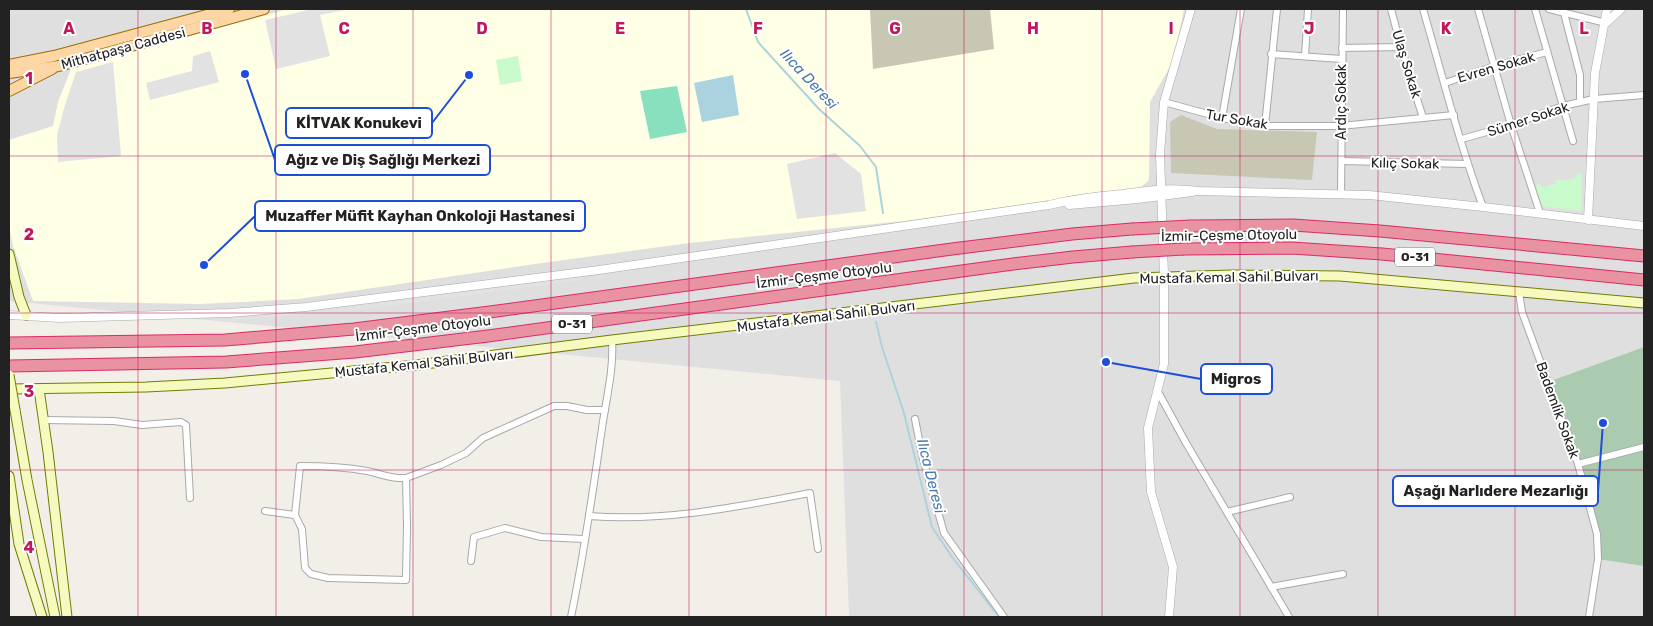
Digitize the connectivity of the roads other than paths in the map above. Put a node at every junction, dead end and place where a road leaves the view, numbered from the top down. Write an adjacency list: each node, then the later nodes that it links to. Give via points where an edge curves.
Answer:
1 (228, 9): 21 (main road, Mithatpaşa Caddesi)
2 (264, 9): 25 (main road, Mithatpaşa Caddesi)
3 (1191, 9): 32 (street)
4 (1241, 9): 36 (street)
5 (1276, 9): 20 (street)
6 (1308, 9): 22 (street)
7 (1343, 9): 17 (street, Ardıç Sokak)
8 (1391, 9): 18 (street, Ulaş Sokak)
9 (1423, 9): 28 (street)
10 (1478, 9): 26 (street)
11 (1535, 9): 19 (street)
12 (1549, 9): 15 (street)
13 (1607, 9): 16 (street)
14 (1621, 9): 16 (street)
15 (1564, 13): 16 (street); 33 (street, via 1580,75)
16 (1606, 23): 31 (street, via 1595,73)
17 (1342, 48): 18 (street); 23 (street, Ardıç Sokak)
18 (1401, 48): 37 (street, Ulaş Sokak)
19 (1547, 52): 26 (street, Evren Sokak); 34 (street)
20 (1271, 54): 22 (street); 39 (street)
21 (54, 56): 24 (main road, Mithatpaşa Caddesi); 25 (main road)
22 (1305, 56): 23 (street)
23 (1342, 59): 40 (street, Ardıç Sokak)
24 (9, 65)
25 (59, 66): 27 (main road, Mithatpaşa Caddesi); 29 (main road)
26 (1495, 66): 28 (street, Evren Sokak); 38 (street)
27 (9, 72)
28 (1445, 83): 35 (street)
29 (9, 91)
30 (1644, 95): 31 (street, Sümer Sokak)
31 (1594, 99): 33 (street, Sümer Sokak); 49 (street)
32 (1164, 102): 36 (street, Tur Sokak); 45 (street)
33 (1580, 102): 34 (street, Sümer Sokak)
34 (1563, 106): 38 (street, Sümer Sokak); 42 (street)
35 (1454, 115): 37 (street, Tur Sokak); 41 (street)
36 (1222, 118): 39 (street, Tur Sokak)
37 (1423, 118): 40 (street, Tur Sokak)
38 (1511, 124): 41 (street, Sümer Sokak); 48 (street)
39 (1265, 126): 40 (street, Tur Sokak)
40 (1340, 126): 43 (street, Ardıç Sokak)
41 (1462, 139): 44 (street)
42 (1573, 142)
43 (1342, 161): 44 (street, Kılıç Sokak); 46 (street, Ardıç Sokak)
44 (1467, 164): 47 (street)
45 (1161, 192): 46 (street); 53 (street); 58 (street, via 306,307 229,313 60,318)
46 (1340, 194): 47 (street)
47 (1483, 207): 48 (street)
48 (1540, 214): 49 (street)
49 (1588, 220): 50 (street)
50 (1644, 226)
51 (9, 254): 58 (main road)
52 (1644, 256): 60 (highway, İzmir-Çeşme Otoyolu / O-31, bridge, via 1293,225 1132,229 952,249 354,328 225,340)
53 (1164, 276): 55 (main road, Mustafa Kemal Sahil Bulvarı, via 1340,276); 59 (main road, Mustafa Kemal Sahil Bulvarı); 65 (street, via 1164,364)
54 (1644, 280): 61 (highway, İzmir-Çeşme Otoyolu / O-31, bridge, via 1302,248 1184,249 1013,264 355,352 226,362)
55 (1519, 292): 56 (main road, Mustafa Kemal Sahil Bulvarı); 70 (street, Bademlik Sokak, via 1522,312)
56 (1644, 303)
57 (9, 315): 58 (street)
58 (26, 315)
59 (612, 340): 64 (main road, Mustafa Kemal Sahil Bulvarı, via 417,365 224,383); 66 (street)
60 (9, 343)
61 (9, 366)
62 (9, 375): 86 (main road, bridge)
63 (9, 389): 64 (main road, Mustafa Kemal Sahil Bulvarı)
64 (38, 389): 68 (main road)
65 (1157, 390): 77 (street); 90 (street, via 1148,428 1151,492 1173,567)
66 (604, 410): 72 (street, via 554,406 483,438 466,453); 79 (street)
67 (915, 419): 89 (street, via 944,532)
68 (43, 420): 74 (street, via 114,421 142,425 181,422 186,425); 87 (main road)
69 (1644, 447): 70 (street)
70 (1578, 464): 92 (street, Bademlik Sokak, via 1597,534 1598,559)
71 (9, 476): 75 (main road)
72 (406, 478): 78 (street, via 394,479 370,471 339,467 300,466); 78 (street, via 406,580 328,578 311,574 305,568 302,529)
73 (1290, 497): 77 (street)
74 (190, 498)
75 (11, 509): 85 (main road)
76 (265, 511): 78 (street)
77 (1227, 512): 84 (street)
78 (295, 515)
79 (590, 516): 80 (street); 81 (street, via 622,519 715,511 810,493)
80 (584, 539): 82 (street, via 541,537 505,528 474,537); 88 (street, via 583,563)
81 (818, 549)
82 (471, 562)
83 (1343, 574): 84 (street)
84 (1272, 587): 91 (street)
85 (42, 617)
86 (55, 617)
87 (67, 617)
88 (571, 617)
89 (1004, 617)
90 (1170, 617)
91 (1289, 617)
92 (1590, 617)

